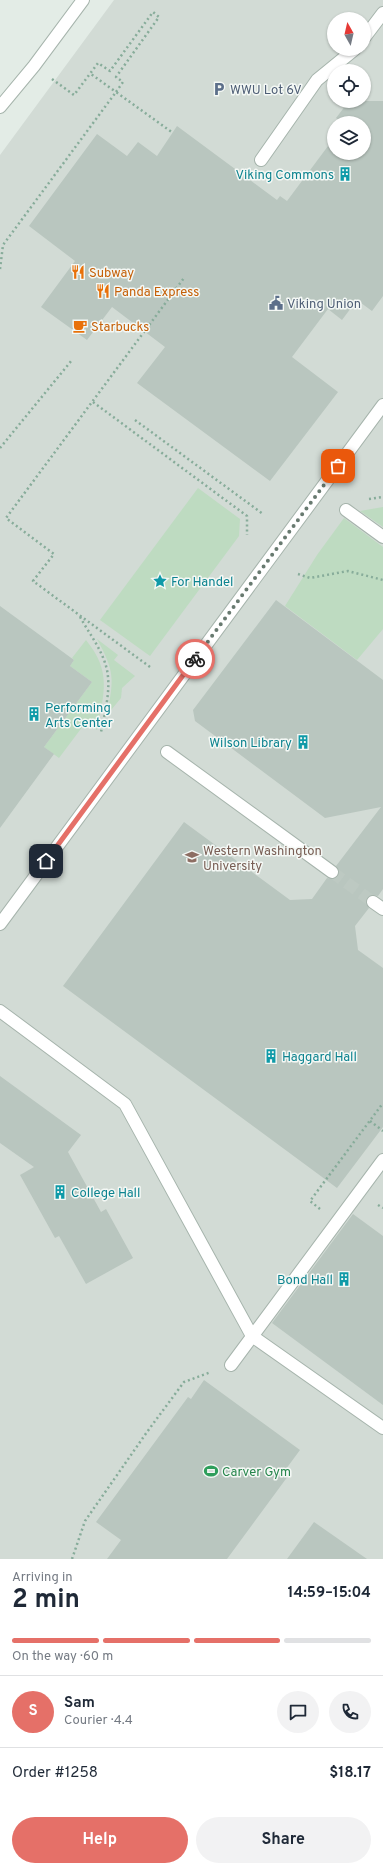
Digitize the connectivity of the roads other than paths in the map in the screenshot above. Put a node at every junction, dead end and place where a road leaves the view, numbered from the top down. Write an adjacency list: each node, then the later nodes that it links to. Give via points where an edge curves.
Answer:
1 (83, 0): 5 (street)
2 (383, 13): 3 (street)
3 (371, 29)
4 (347, 56): 6 (street, via 318,80)
5 (0, 107)
6 (261, 160)
7 (383, 405): 12 (street)
8 (346, 510): 9 (street)
9 (383, 537)
10 (168, 752): 11 (street)
11 (332, 872)
12 (0, 924)
13 (0, 1011): 15 (street, via 125,1104)
14 (383, 1160): 15 (street)
15 (252, 1336): 16 (street); 17 (street)
16 (231, 1365)
17 (383, 1428)

